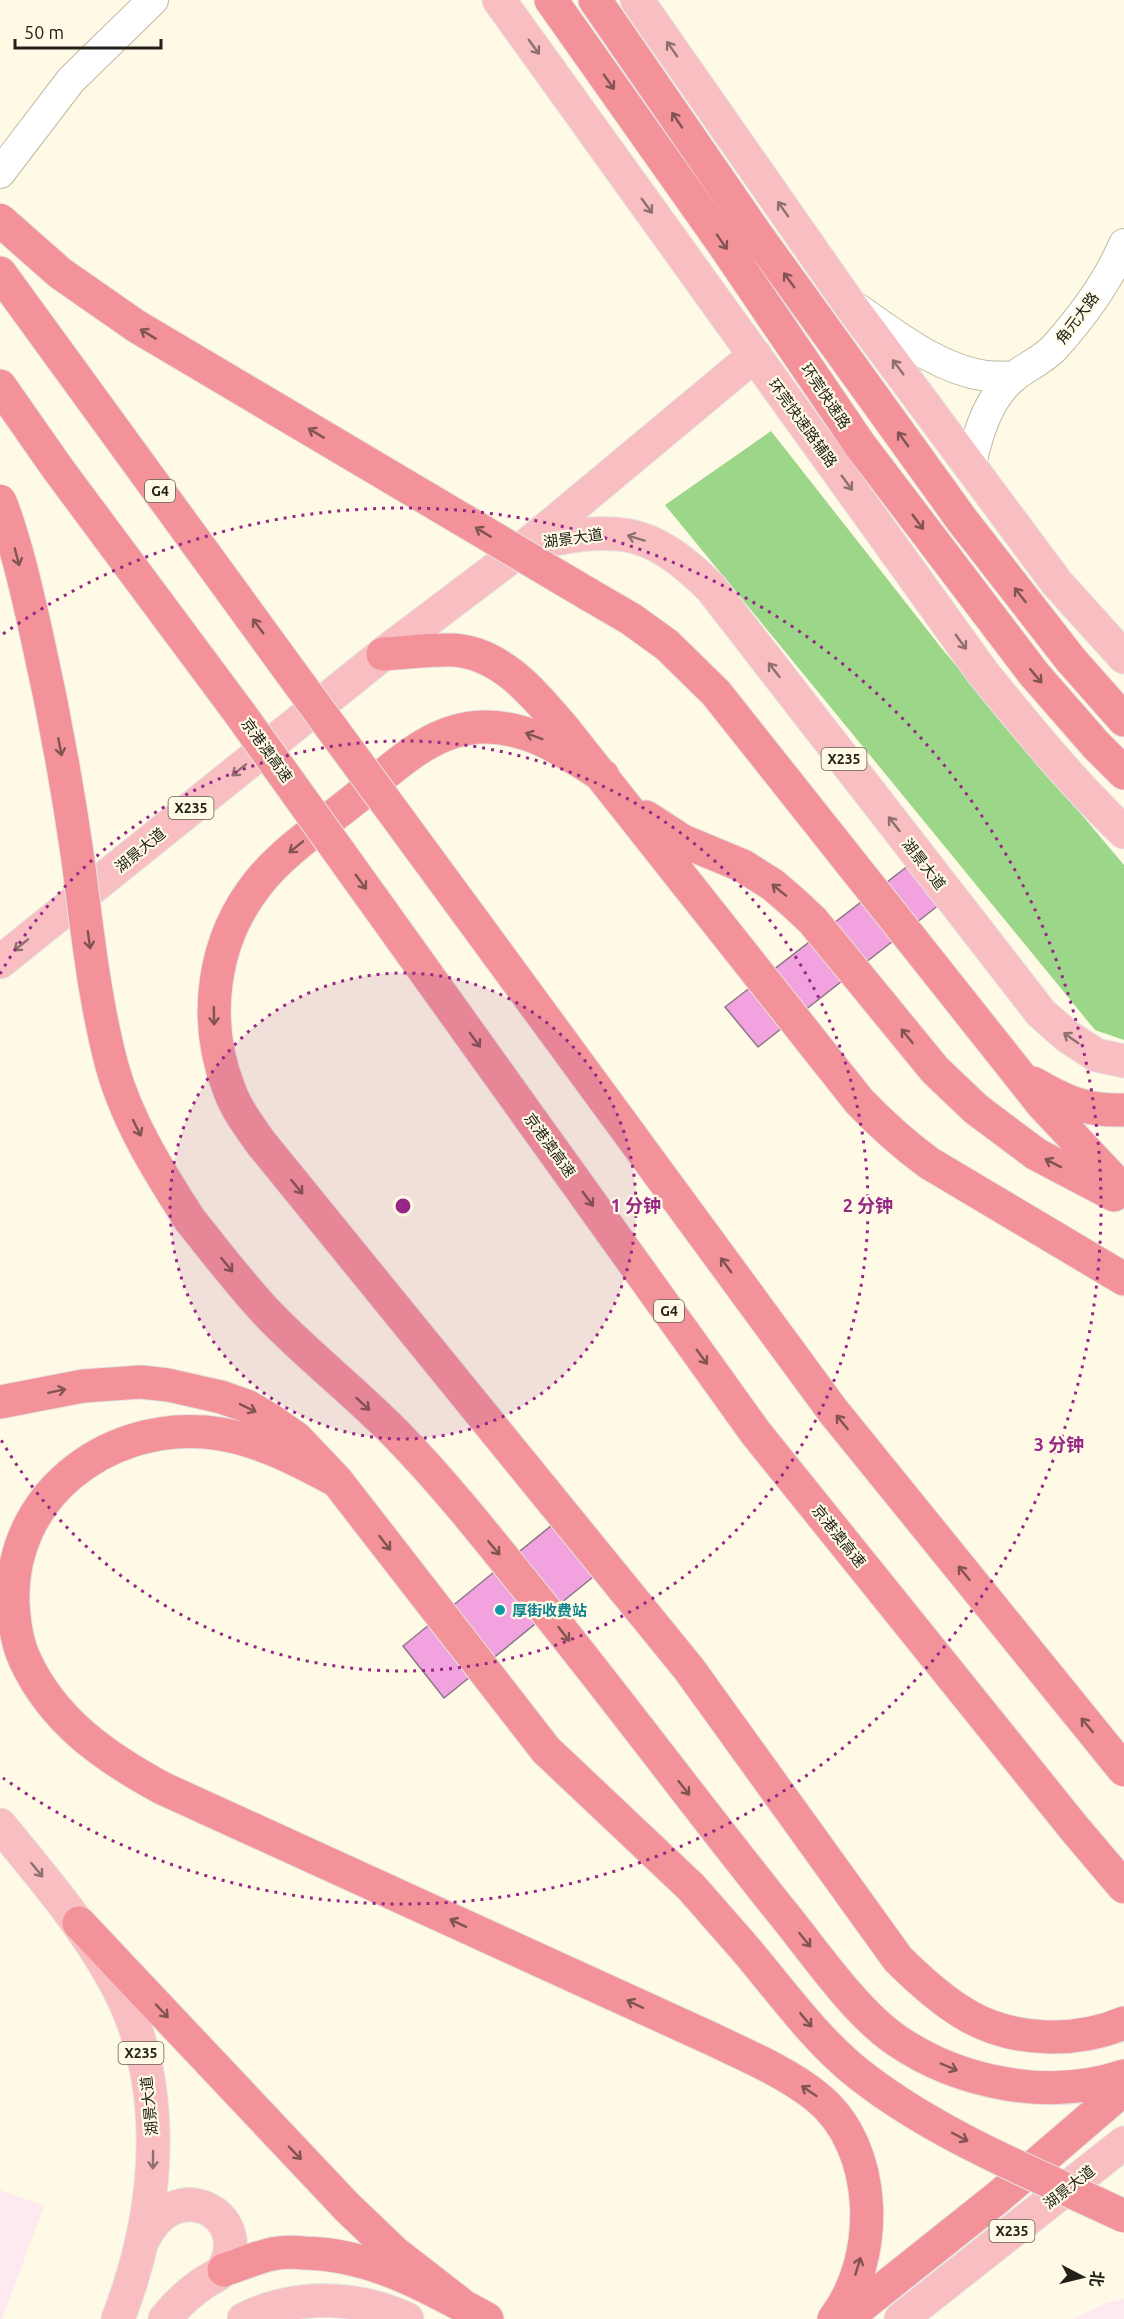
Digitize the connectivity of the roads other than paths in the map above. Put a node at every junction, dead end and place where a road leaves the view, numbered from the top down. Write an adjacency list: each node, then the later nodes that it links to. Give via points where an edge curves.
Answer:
1 (153, 0): 6 (street, via 72,80)
2 (500, 0): 11 (main road, 环莞快速路辅路, one-way to 11)
3 (551, 0): 20 (highway, 环莞快速路, one-way to 20, via 860,445 1034,674)
4 (594, 0): 19 (highway, one-way to 4, via 1071,660 962,520)
5 (638, 0): 10 (main road, one-way to 5)
6 (0, 173)
7 (0, 220): 25 (highway, one-way to 7, bridge, via 716,693 668,645 631,619 136,326 60,273)
8 (1124, 244): 12 (street, 角元大路, via 1090,303 1052,350)
9 (0, 273): 32 (highway, G4, one-way to 9, bridge, via 833,1411)
10 (849, 302): 12 (street, via 941,362 986,376); 14 (main road, one-way to 10)
11 (755, 355): 16 (main road); 22 (main road, 环莞快速路辅路, one-way to 22, via 983,673 1038,741)
12 (1014, 377): 14 (street, 角元大路, via 985,417)
13 (0, 386): 34 (highway, 京港澳高速 / G4, one-way to 34, bridge, via 242,715 756,1432)
14 (971, 464): 18 (main road, via 1057,583)
15 (0, 501): 37 (highway, one-way to 37, bridge, via 26,586 65,772 92,964 112,1067 158,1170 190,1220 268,1314 427,1466 872,2020 896,2040 925,2056 987,2079 1044,2088 1095,2084)
16 (527, 544): 17 (main road, 湖景大道 / X235); 24 (main road, 湖景大道 / X235, one-way to 16, via 1096,1054 1041,1013 711,588 689,567 642,539 619,533 579,534)
17 (383, 654): 21 (highway, via 453,650 479,656 503,668 545,707); 23 (main road, 湖景大道 / X235, one-way to 23)
18 (1124, 657)
19 (1124, 720)
20 (1124, 774)
21 (611, 787): 28 (highway, one-way to 21, via 1036,1155 954,1090 813,921 773,885 744,866 683,841 652,822); 29 (highway, via 882,1126 929,1163); 36 (highway, one-way to 36, via 562,749 534,735 507,728 452,732 426,743 400,762 280,860 241,908 227,936 214,997 214,1029 229,1090 261,1143 689,1669 903,1965 955,2008 993,2026 1035,2036 1065,2037 1092,2034)
22 (1124, 832)
23 (0, 962)
24 (1124, 1061)
25 (1018, 1075): 26 (highway, via 1062,1100 1097,1111); 27 (highway)
26 (1124, 1110)
27 (1124, 1191)
28 (1124, 1200)
29 (1124, 1278)
30 (0, 1402): 31 (highway, one-way to 31, via 114,1382 196,1390 247,1406 272,1420 296,1438)
31 (337, 1481): 40 (highway, one-way to 40, bridge, via 546,1750 691,1887 819,2036 868,2081 897,2101 989,2152); 48 (highway, one-way to 31, via 852,2287 864,2249 867,2217 857,2152 848,2132 817,2097 780,2073 712,2039 162,1788 84,1738 40,1688 24,1659 14,1621 12,1587 17,1553 30,1521 49,1494 91,1458 144,1436 205,1432 266,1447)
32 (1124, 1770)
33 (0, 1825): 35 (main road, 湖景大道 / X235, one-way to 35)
34 (1124, 1887)
35 (79, 1923): 41 (main road, 湖景大道 / X235, one-way to 41, via 112,1976 133,2021 146,2070 153,2122 153,2172); 43 (highway, one-way to 43, via 347,2206 394,2252)
36 (1124, 2023)
37 (1124, 2076)
38 (1124, 2088): 49 (highway, via 997,2198)
39 (1124, 2143): 50 (main road, 湖景大道 / X235)
40 (1124, 2216)
41 (142, 2244): 42 (main road, via 149,2228 176,2207 189,2204 205,2208 220,2217 228,2231 230,2252); 44 (main road, 湖景大道 / X235)
42 (224, 2270): 43 (highway, via 273,2254 342,2256 404,2275); 45 (main road, via 182,2300)
43 (477, 2313)
44 (118, 2319)
45 (165, 2319)
46 (244, 2319): 47 (main road, via 285,2304 316,2300 344,2301)
47 (407, 2319)
48 (834, 2319)
49 (845, 2319)
50 (900, 2319)

